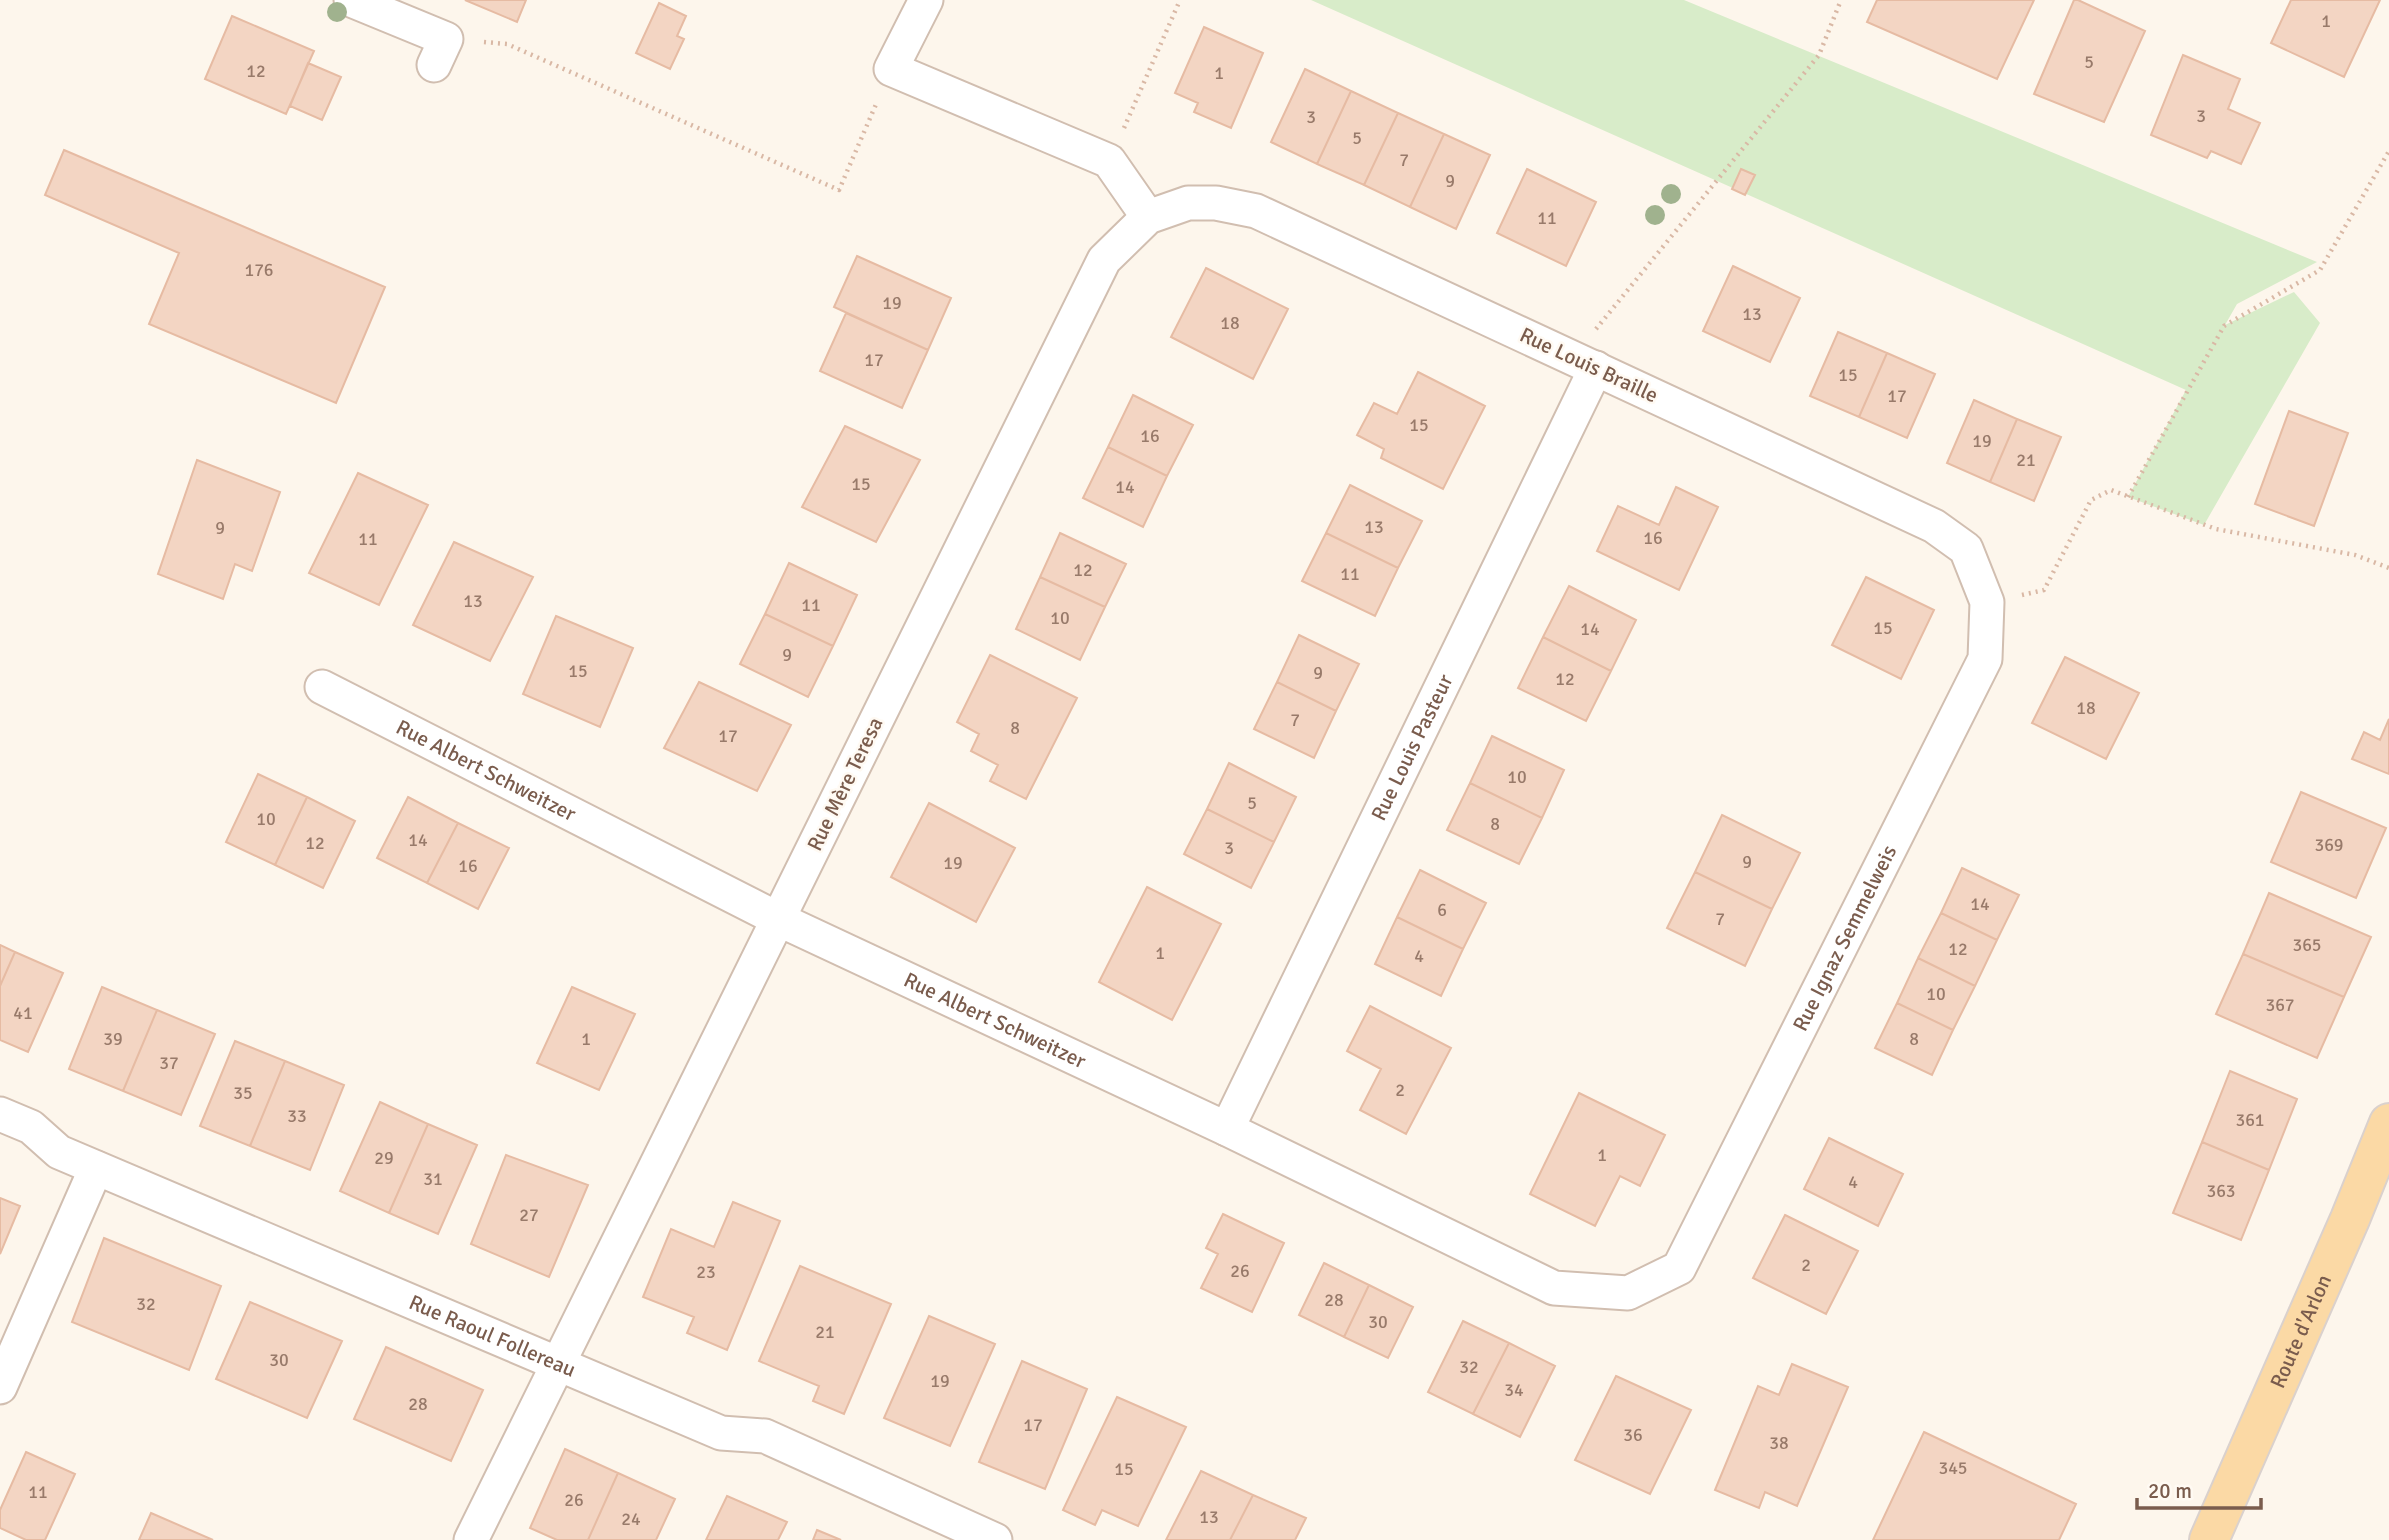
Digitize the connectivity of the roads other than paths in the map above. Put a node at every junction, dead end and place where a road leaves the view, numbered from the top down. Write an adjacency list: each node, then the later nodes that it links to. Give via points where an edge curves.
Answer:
1 (351, 0): 3 (street)
2 (926, 0): 4 (street, via 891,69 1109,160)
3 (440, 52)
4 (1148, 217): 5 (street, Rue Louis Braille, via 1188,203 1256,211); 8 (street, Rue Mère Teresa, via 1104,260)
5 (1585, 363): 6 (street, Rue Louis Braille, via 1934,526 1966,548); 11 (street, Rue Louis Pasteur)
6 (1987, 602): 13 (street, Rue Ignaz Semmelweis, via 1985,659)
7 (322, 687): 8 (street, Rue Albert Schweitzer)
8 (778, 919): 11 (street, Rue Albert Schweitzer); 14 (street, Rue Mère Teresa)
9 (0, 1114): 12 (street, Rue Raoul Follereau, via 31,1127 59,1152)
10 (2389, 1123): 19 (main road, Route d'Arlon)
11 (1227, 1129): 13 (street, Rue Albert Schweitzer, via 1554,1288 1629,1293)
12 (96, 1168): 14 (street, Rue Raoul Follereau); 15 (street)
13 (1679, 1268)
14 (559, 1363): 16 (street, Rue Raoul Follereau, via 721,1433 765,1436); 17 (street, Rue Mère Teresa)
15 (0, 1387)
16 (954, 1531): 18 (street, Rue Raoul Follereau)
17 (471, 1540)
18 (995, 1540)
19 (2209, 1540)

